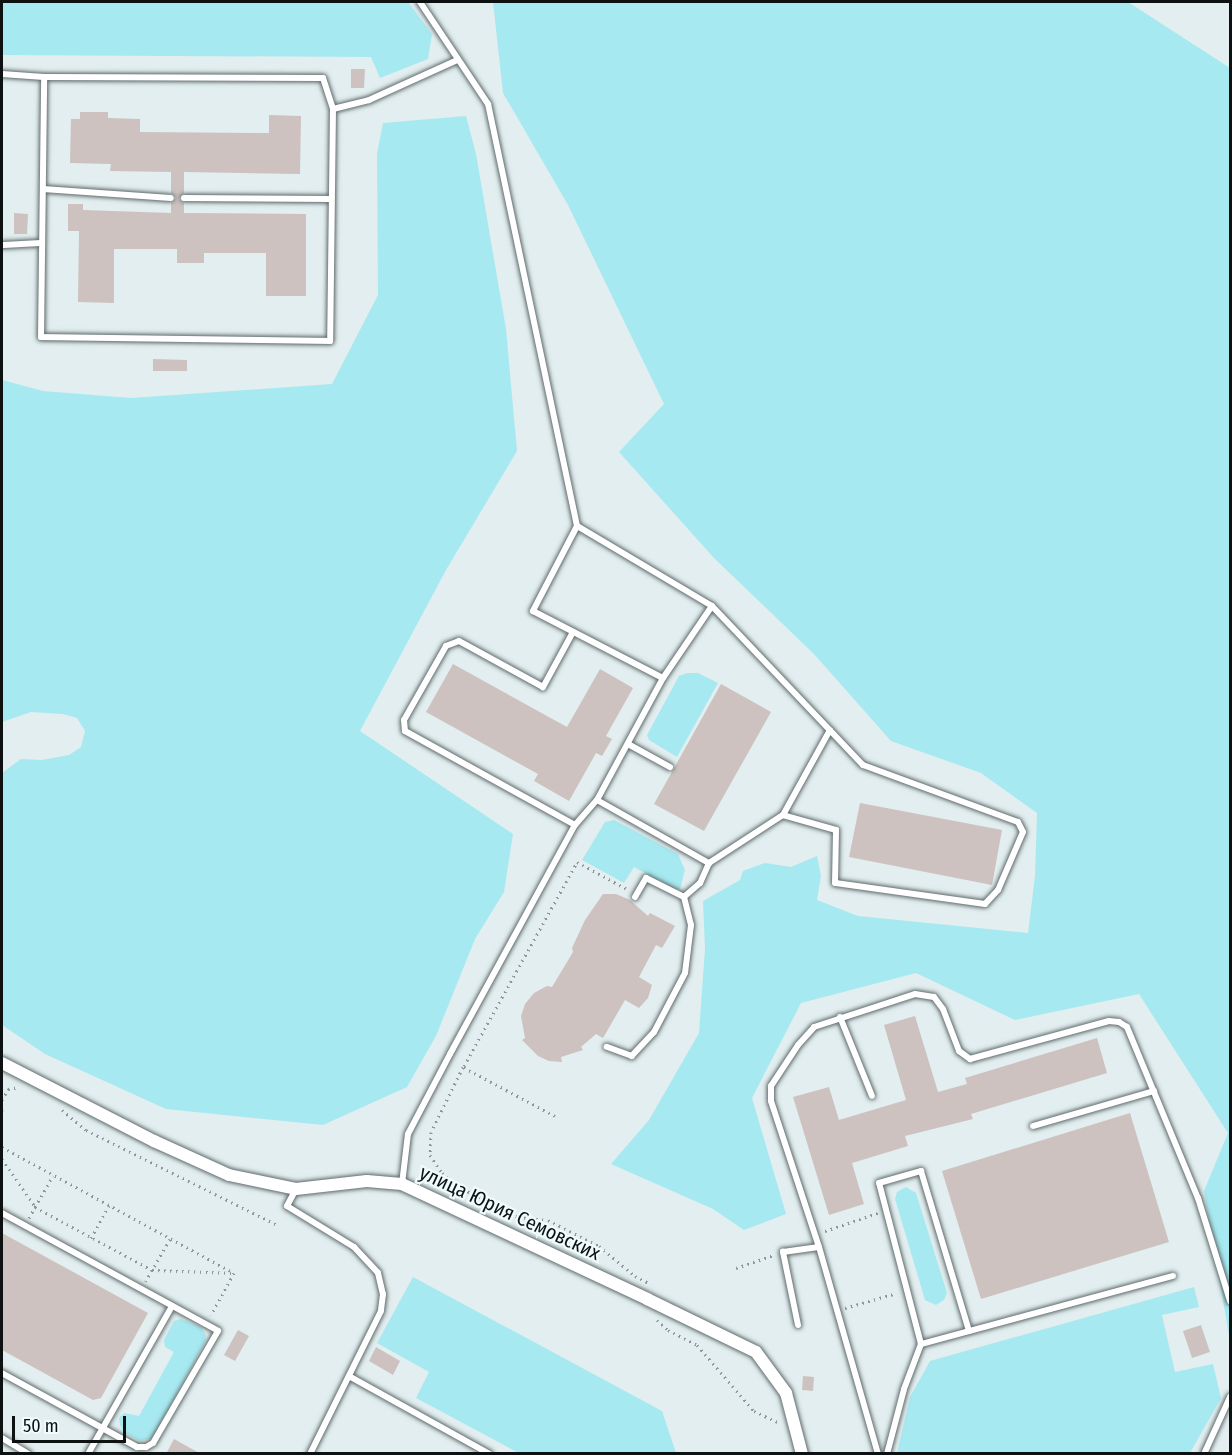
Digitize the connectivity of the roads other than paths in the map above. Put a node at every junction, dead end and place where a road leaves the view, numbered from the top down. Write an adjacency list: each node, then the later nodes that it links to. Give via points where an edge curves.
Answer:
1 (420, 2): 2 (lane)
2 (457, 60): 5 (lane, via 369,100); 12 (lane, via 488,104)
3 (2, 74): 4 (lane)
4 (44, 77): 5 (lane, via 323,78); 6 (lane)
5 (333, 109): 9 (lane)
6 (43, 189): 7 (lane); 10 (lane)
7 (171, 198)
8 (184, 198): 9 (lane)
9 (332, 199): 10 (lane, via 330,341 41,337)
10 (42, 243): 11 (lane)
11 (2, 245)
12 (577, 526): 13 (lane); 14 (lane, via 534,611)
13 (712, 606): 15 (lane); 16 (lane)
14 (573, 632): 15 (lane); 21 (lane, via 543,687 459,641 446,646 404,720 405,731)
15 (663, 678): 17 (lane)
16 (830, 730): 20 (lane); 20 (lane, via 863,765 1018,822 1023,832 998,890 986,904 835,883 836,830)
17 (628, 744): 18 (lane); 19 (lane)
18 (670, 767)
19 (597, 800): 21 (lane); 22 (lane)
20 (783, 815): 22 (lane)
21 (575, 825): 31 (lane, via 408,1134)
22 (709, 863): 24 (lane, via 699,883)
23 (636, 896): 24 (lane, via 646,878)
24 (684, 897): 26 (lane, via 691,925 685,974 654,1032 632,1056)
25 (840, 1017): 28 (lane, via 915,994 933,997 943,1009 959,1051 970,1059 1109,1021 1119,1022 1127,1027); 29 (lane); 34 (lane, via 814,1027 771,1086 771,1101)
26 (607, 1047)
27 (3, 1068): 32 (street, улица Юрия Семовских, via 229,1175)
28 (1154, 1091): 30 (lane); 36 (lane, via 1198,1198)
29 (872, 1096)
30 (1033, 1126)
31 (402, 1184): 32 (street, улица Юрия Семовских, via 367,1181); 50 (street, улица Юрия Семовских, via 756,1352 786,1393)
32 (296, 1189): 42 (lane, via 287,1206 354,1247 378,1273 383,1294 381,1311)
33 (2, 1213): 37 (lane)
34 (819, 1247): 38 (lane, via 783,1252); 51 (lane)
35 (1173, 1276): 39 (lane)
36 (1230, 1301)
37 (172, 1306): 44 (lane); 44 (lane, via 218,1331 153,1443 137,1448)
38 (798, 1325)
39 (969, 1331): 40 (lane); 40 (lane, via 921,1171 879,1183)
40 (921, 1344): 52 (lane)
41 (2, 1373): 44 (lane)
42 (349, 1376): 48 (lane); 49 (lane)
43 (1230, 1397): 53 (lane)
44 (102, 1428): 47 (lane)
45 (2, 1438): 46 (lane)
46 (29, 1454)
47 (88, 1454)
48 (310, 1454)
49 (490, 1454)
50 (802, 1454)
51 (878, 1454)
52 (887, 1454)
53 (1204, 1454)

